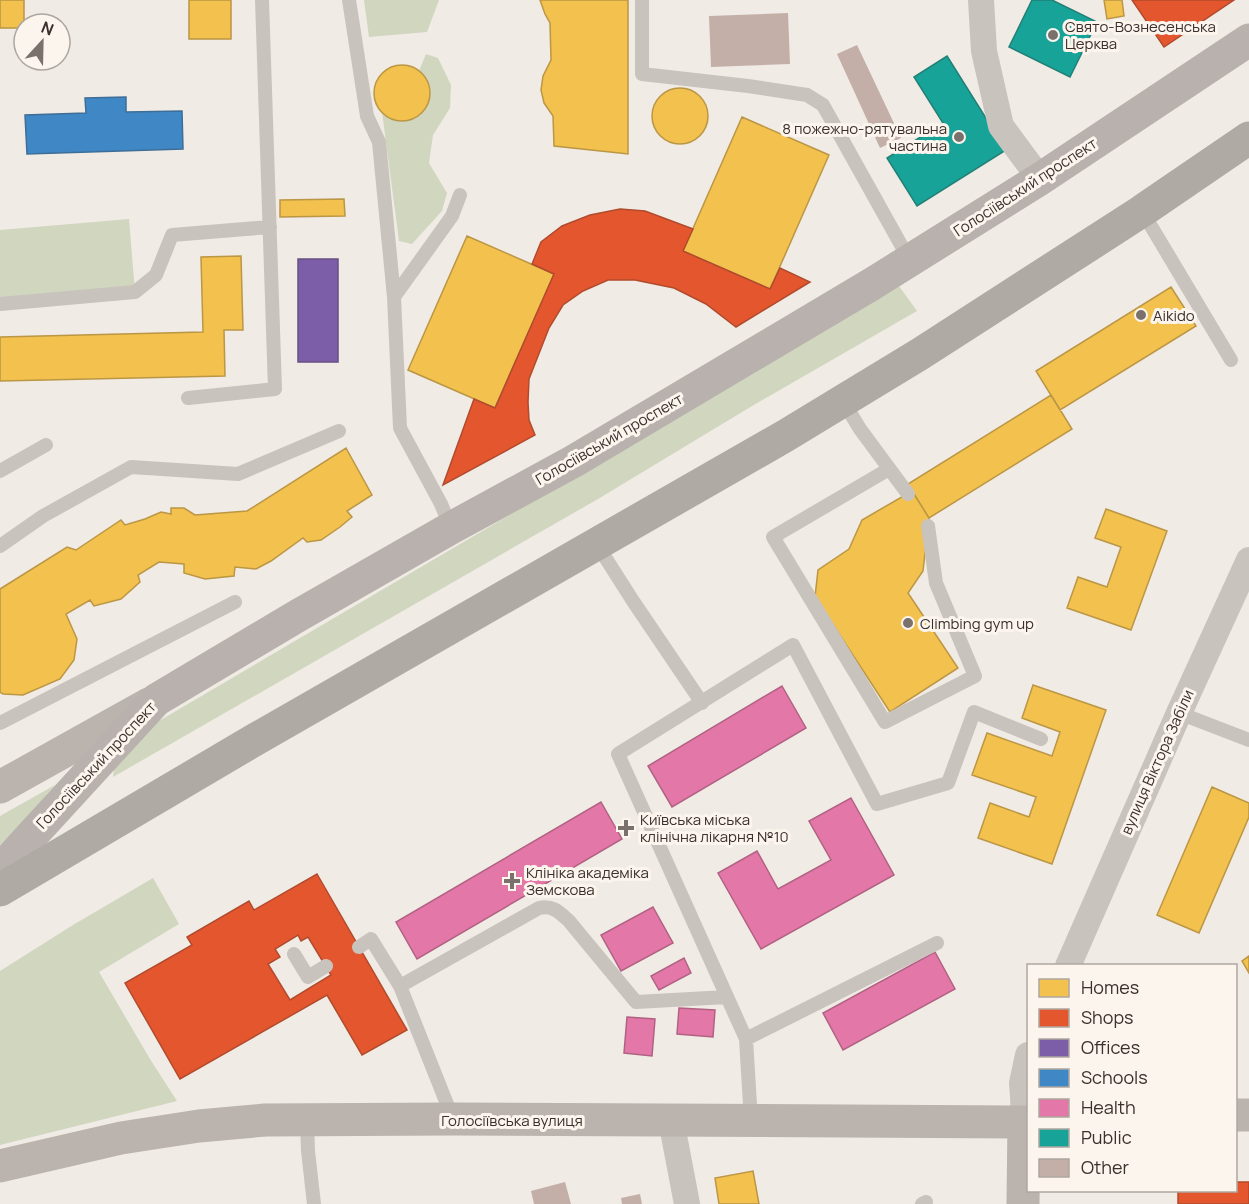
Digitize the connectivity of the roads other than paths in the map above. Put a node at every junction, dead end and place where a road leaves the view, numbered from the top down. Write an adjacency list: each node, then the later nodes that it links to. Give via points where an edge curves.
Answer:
1 (262, 0): 10 (lane)
2 (349, 0): 12 (lane, via 369,87 367,116 379,142)
3 (642, 0): 11 (lane, via 642,74 807,95 823,105)
4 (981, 0): 7 (street, via 984,51 1001,126)
5 (1249, 40): 7 (main road, Голосіївський проспект)
6 (1249, 138): 9 (highway)
7 (1040, 179): 11 (main road, Голосіївський проспект)
8 (460, 195): 12 (lane, via 452,216)
9 (1142, 211): 14 (lane); 16 (highway)
10 (270, 227): 13 (lane, via 172,235 156,275 135,292); 15 (lane, via 275,389)
11 (910, 261): 23 (main road, Голосіївський проспект)
12 (394, 297): 23 (lane, via 400,428)
13 (0, 304)
14 (1231, 360)
15 (188, 398)
16 (843, 401): 19 (lane); 24 (highway)
17 (339, 431): 25 (lane, via 238,474 131,467 43,516)
18 (46, 445): 20 (lane)
19 (890, 469): 21 (lane); 22 (lane, via 773,537 885,722 975,676 936,583)
20 (0, 471)
21 (908, 494)
22 (928, 526)
23 (451, 528): 28 (main road, Голосіївський проспект)
24 (596, 543): 29 (lane); 36 (highway)
25 (0, 546)
26 (1248, 565): 30 (street, вулиця Віктора Забіли)
27 (236, 602): 31 (lane)
28 (156, 700): 34 (main road); 35 (main road, Голосіївський проспект)
29 (702, 703): 32 (lane, via 793,645 877,804 948,783 974,712); 43 (lane, via 618,754)
30 (1179, 712): 33 (lane); 40 (street, вулиця Віктора Забіли)
31 (0, 723)
32 (1041, 739)
33 (1249, 740)
34 (0, 787)
35 (0, 870)
36 (0, 890)
37 (937, 943): 44 (lane)
38 (359, 947): 42 (lane, via 371,939)
39 (294, 954): 41 (lane, via 308,977)
40 (1069, 964)
41 (326, 966)
42 (400, 986): 43 (lane, via 547,906 569,921 636,1002); 47 (lane)
43 (726, 997): 44 (lane)
44 (746, 1039): 49 (lane)
45 (1027, 1063): 50 (street, via 1022,1083)
46 (307, 1119): 47 (main road, Голосіївська вулиця); 51 (main road, Голосіївська вулиця, via 198,1126 120,1138); 52 (lane)
47 (453, 1119): 48 (main road, Голосіївська вулиця)
48 (671, 1120): 49 (main road, Голосіївська вулиця); 53 (street)
49 (751, 1121): 50 (main road, Голосіївська вулиця)
50 (1026, 1123): 54 (main road)
51 (0, 1167)
52 (314, 1204)
53 (687, 1204)
54 (1023, 1204)

